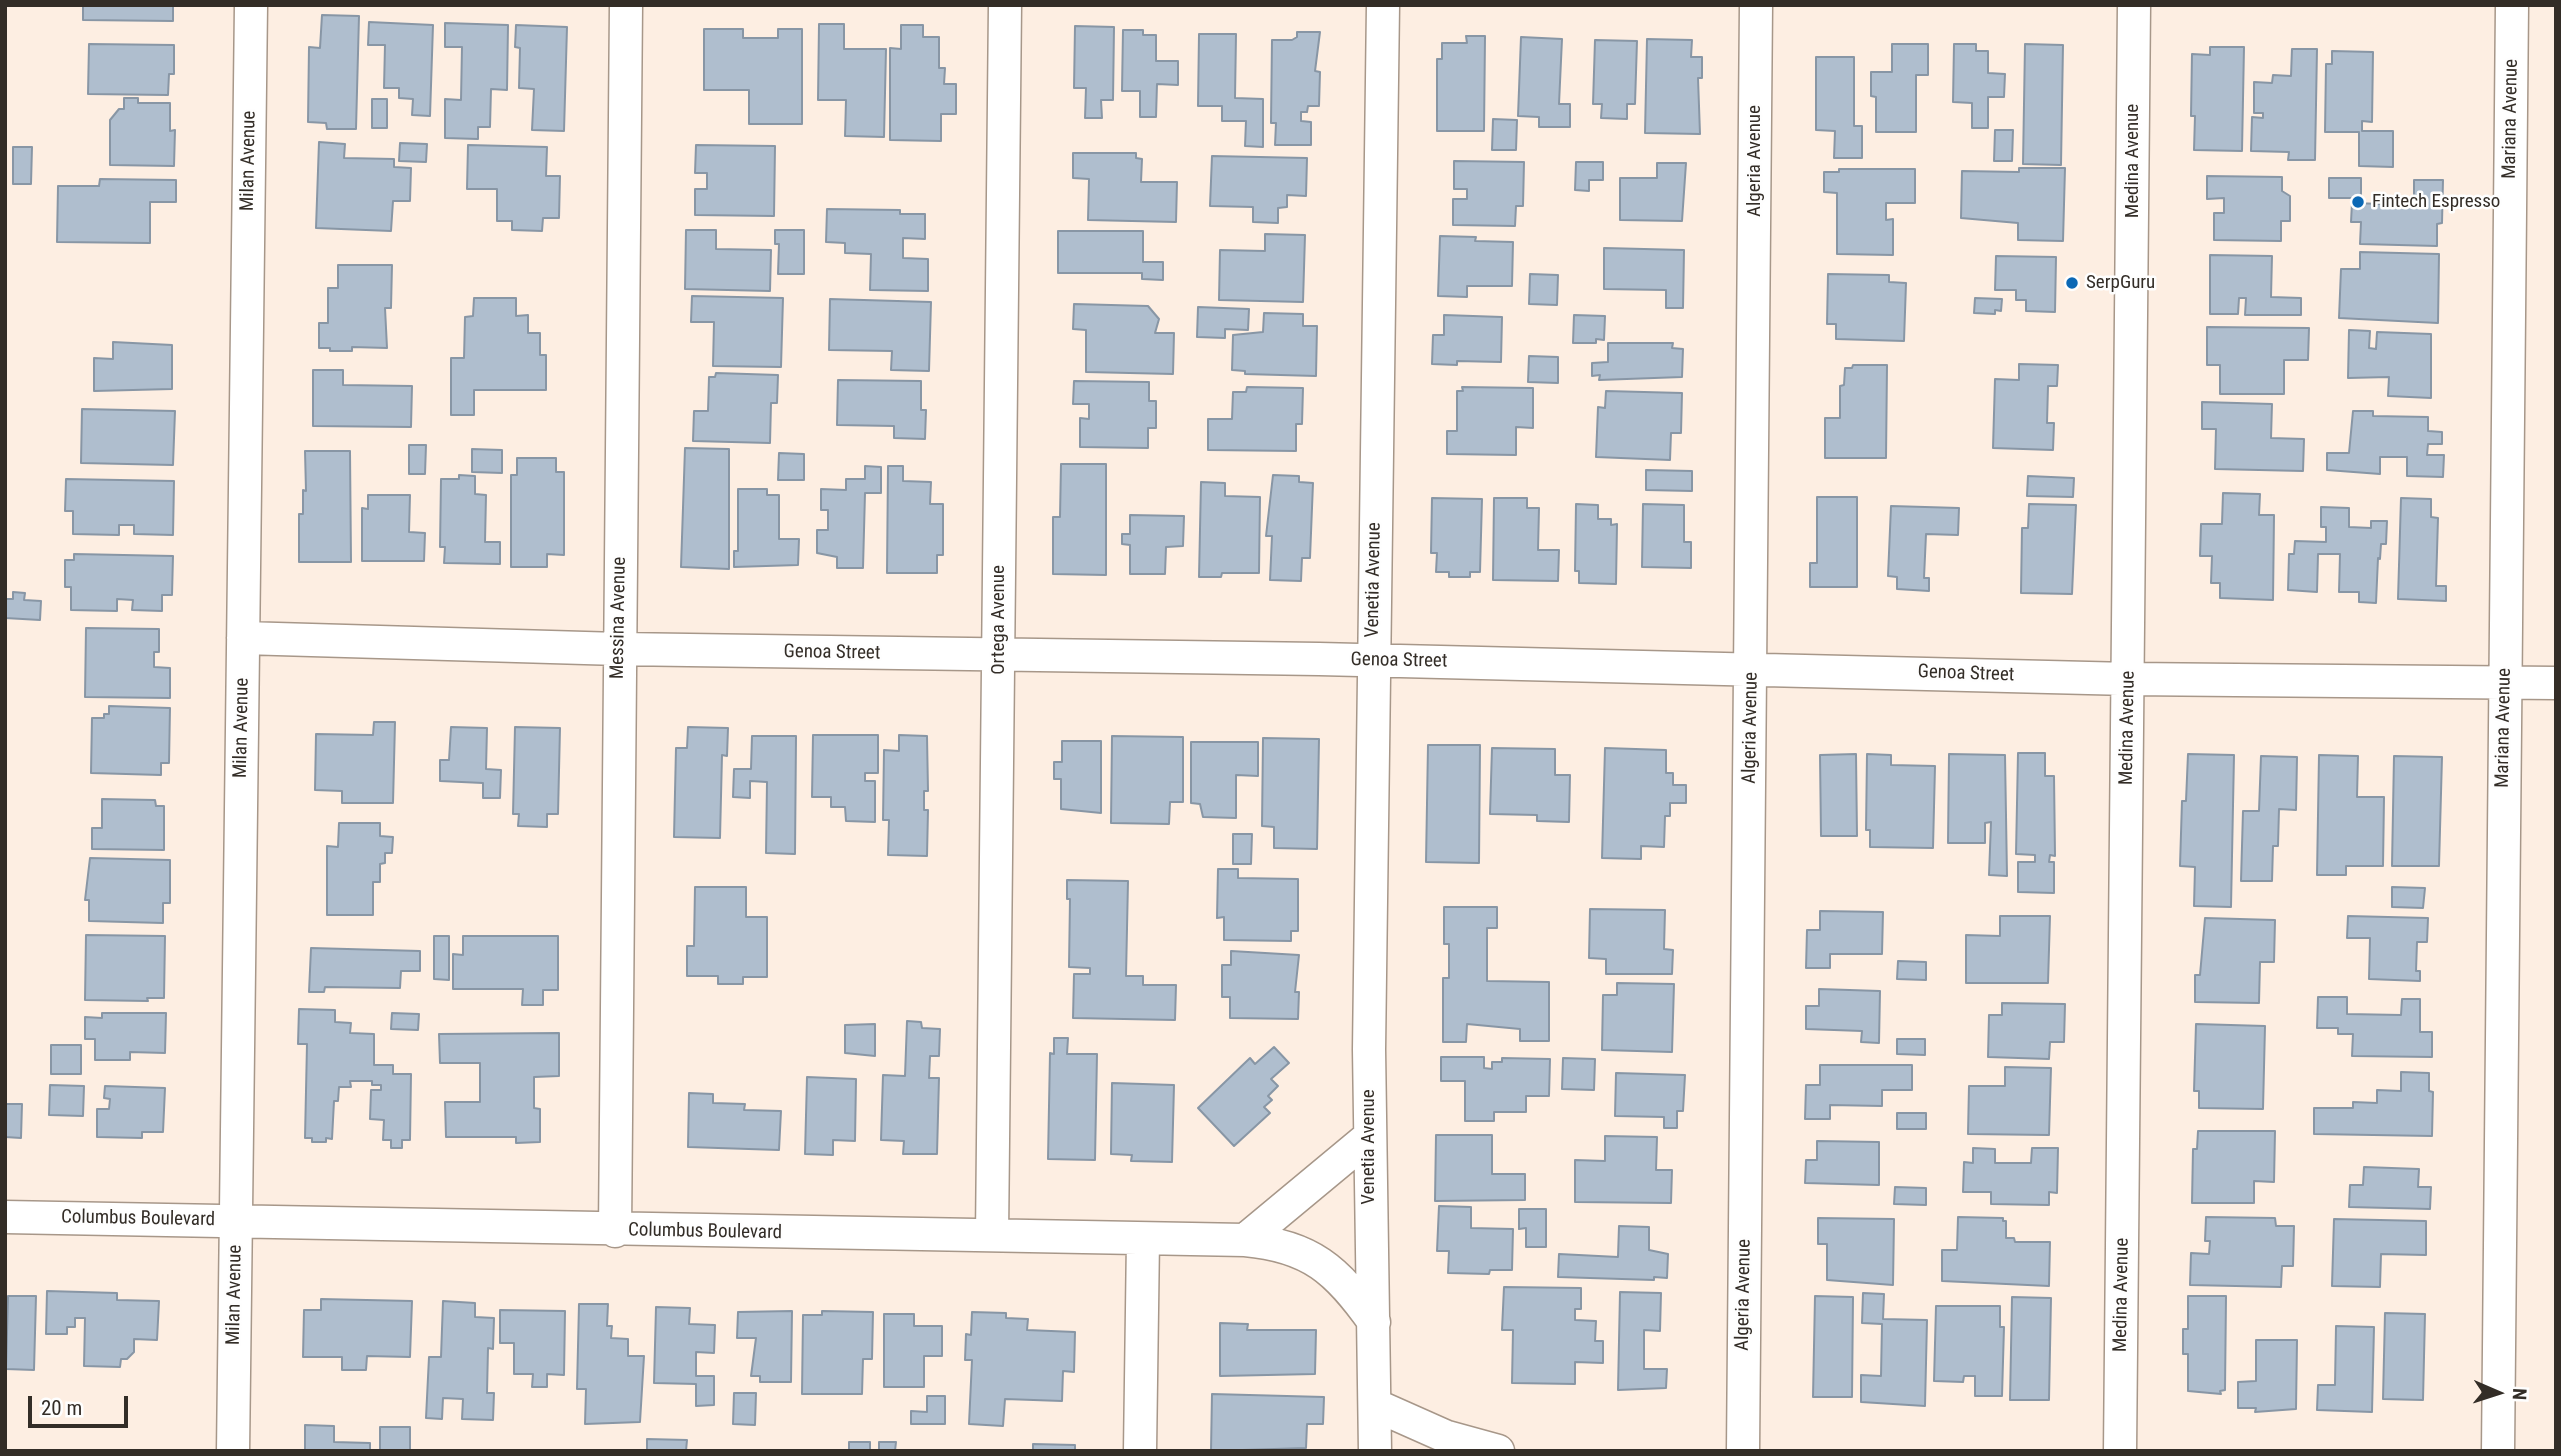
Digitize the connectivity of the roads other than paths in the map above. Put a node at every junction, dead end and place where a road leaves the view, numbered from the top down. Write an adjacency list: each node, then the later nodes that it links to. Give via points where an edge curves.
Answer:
1 (251, 5): 8 (street, Milan Avenue)
2 (626, 5): 9 (street, Messina Avenue)
3 (1005, 5): 10 (street, Ortega Avenue)
4 (1382, 5): 11 (street, Venetia Avenue)
5 (1756, 5): 12 (street, Algeria Avenue)
6 (2134, 5): 13 (street, Medina Avenue)
7 (2512, 5): 14 (street, Mariana Avenue)
8 (243, 638): 9 (street, Genoa Street); 18 (street, Milan Avenue)
9 (619, 649): 10 (street, Genoa Street); 19 (street, Messina Avenue)
10 (999, 656): 11 (street, Genoa Street); 20 (street, Ortega Avenue)
11 (1373, 660): 12 (street, Genoa Street); 16 (street, Venetia Avenue)
12 (1752, 668): 13 (street, Genoa Street); 29 (street, Algeria Avenue)
13 (2129, 678): 14 (street, Genoa Street); 30 (street, Medina Avenue)
14 (2505, 681): 15 (street, Genoa Street); 31 (street, Mariana Avenue)
15 (2556, 682)
16 (1369, 1137): 22 (street); 23 (street, Venetia Avenue)
17 (5, 1217): 18 (street, Columbus Boulevard)
18 (236, 1220): 19 (street, Columbus Boulevard); 25 (street, Milan Avenue)
19 (615, 1231): 20 (street, Columbus Boulevard)
20 (992, 1235): 21 (street, Columbus Boulevard)
21 (1143, 1239): 22 (street, Columbus Boulevard); 26 (street)
22 (1245, 1241): 23 (street, Columbus Boulevard, via 1284,1247 1325,1265)
23 (1374, 1322): 24 (street, Venetia Avenue)
24 (1375, 1405): 27 (street, Venetia Avenue); 28 (street, via 1447,1437)
25 (233, 1451)
26 (1140, 1451)
27 (1375, 1451)
28 (1498, 1451)
29 (1743, 1451)
30 (2120, 1451)
31 (2498, 1451)

